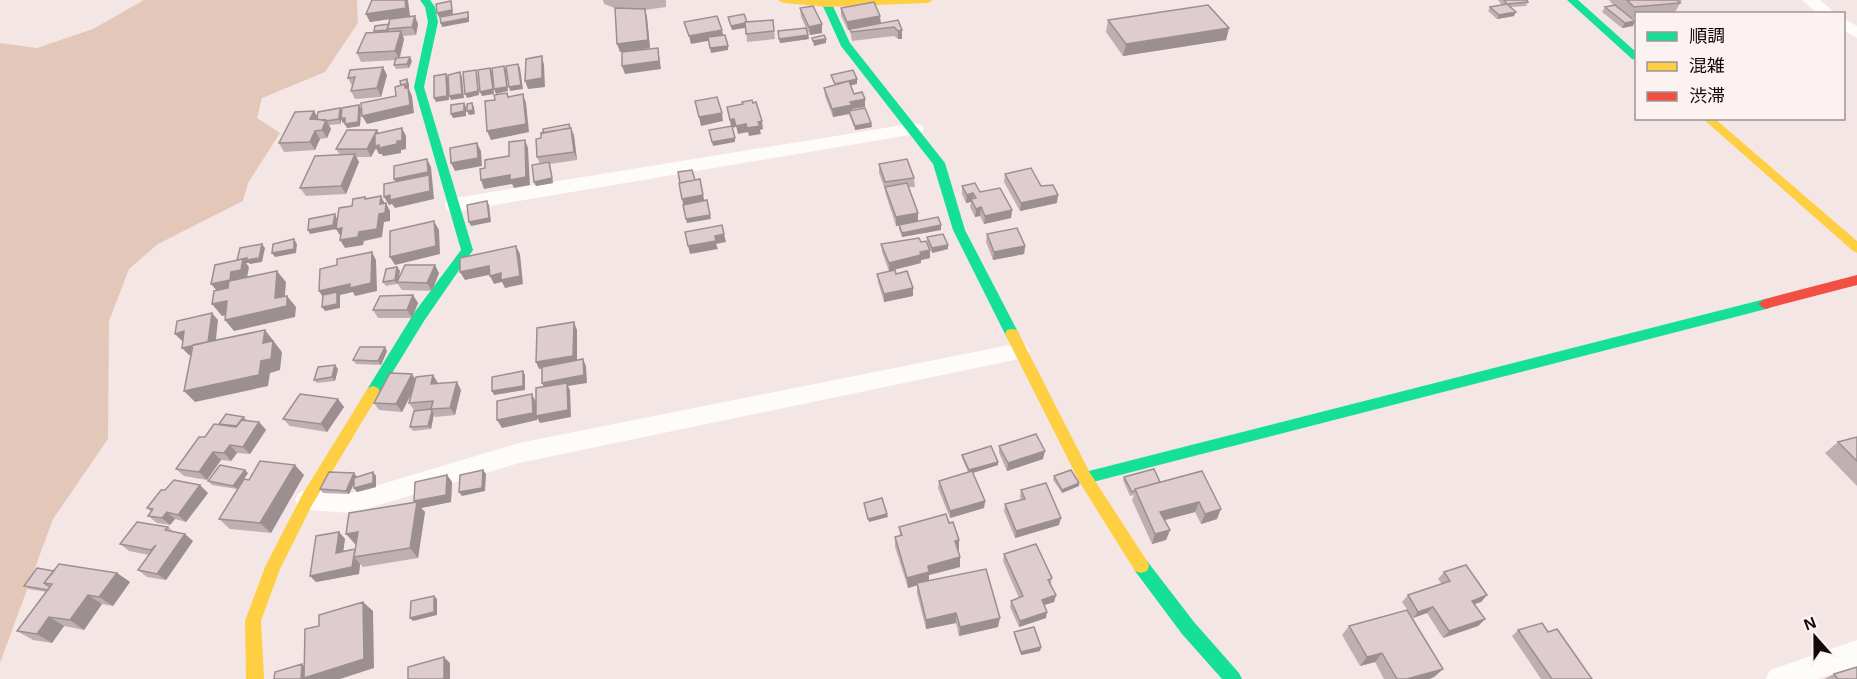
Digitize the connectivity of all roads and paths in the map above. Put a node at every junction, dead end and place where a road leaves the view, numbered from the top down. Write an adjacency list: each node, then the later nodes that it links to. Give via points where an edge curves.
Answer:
1 (425, 0): 11 (main road, via 433,22 419,87)
2 (783, 0): 6 (main road)
3 (928, 0): 6 (main road)
4 (1572, 0): 8 (main road)
5 (1810, 0): 7 (street)
6 (826, 4): 10 (main road, via 845,44)
7 (1826, 12)
8 (1635, 56)
9 (1709, 120): 12 (main road)
10 (915, 129): 11 (street); 14 (main road, via 939,163 958,230)
11 (454, 205): 16 (main road, via 467,250 420,317)
12 (1857, 248)
13 (1857, 280): 15 (main road)
14 (1019, 351): 15 (main road); 16 (street, via 519,453 352,503)
15 (1085, 478): 20 (main road, via 1145,572)
16 (307, 500): 19 (main road, via 273,567 253,621)
17 (1857, 653): 18 (street)
18 (1807, 675): 21 (street)
19 (255, 679)
20 (1233, 679)
21 (1779, 679)

